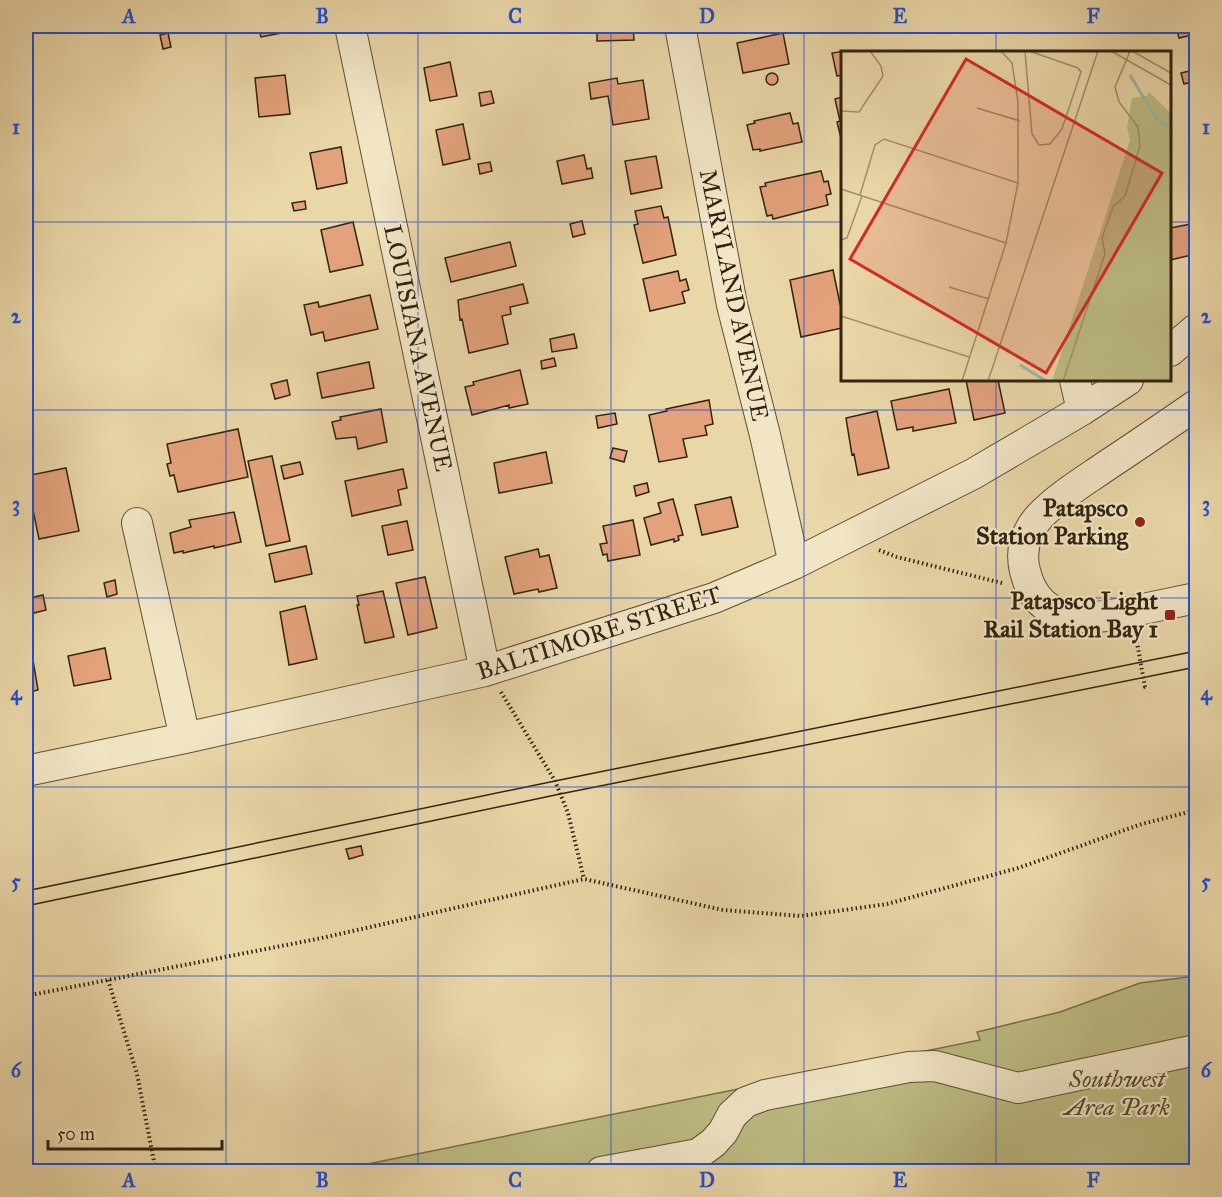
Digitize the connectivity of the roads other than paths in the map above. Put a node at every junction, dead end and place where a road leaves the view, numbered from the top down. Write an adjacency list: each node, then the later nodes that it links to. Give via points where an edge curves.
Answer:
1 (350, 26): 14 (street, LOUISIANA AVENUE)
2 (680, 26): 10 (street, MARYLAND AVENUE, via 732,305)
3 (1197, 329): 4 (street)
4 (1171, 350)
5 (1075, 381): 8 (street)
6 (1126, 381): 8 (street, BALTIMORE STREET)
7 (1197, 405): 13 (street, via 1084,480 1027,533 1023,564 1037,599 1069,617)
8 (1082, 410): 10 (street, BALTIMORE STREET, via 973,474)
9 (137, 523): 15 (street)
10 (794, 564): 14 (street, BALTIMORE STREET, via 714,598)
11 (1197, 598): 13 (street)
12 (1197, 615): 13 (street, via 1158,623)
13 (1123, 617)
14 (485, 671): 15 (street, BALTIMORE STREET)
15 (184, 738): 16 (street, BALTIMORE STREET)
16 (26, 771)
17 (1197, 1050): 18 (street, via 1018,1088 935,1066 909,1067 765,1095 746,1102 713,1143 698,1154)
18 (602, 1172)

